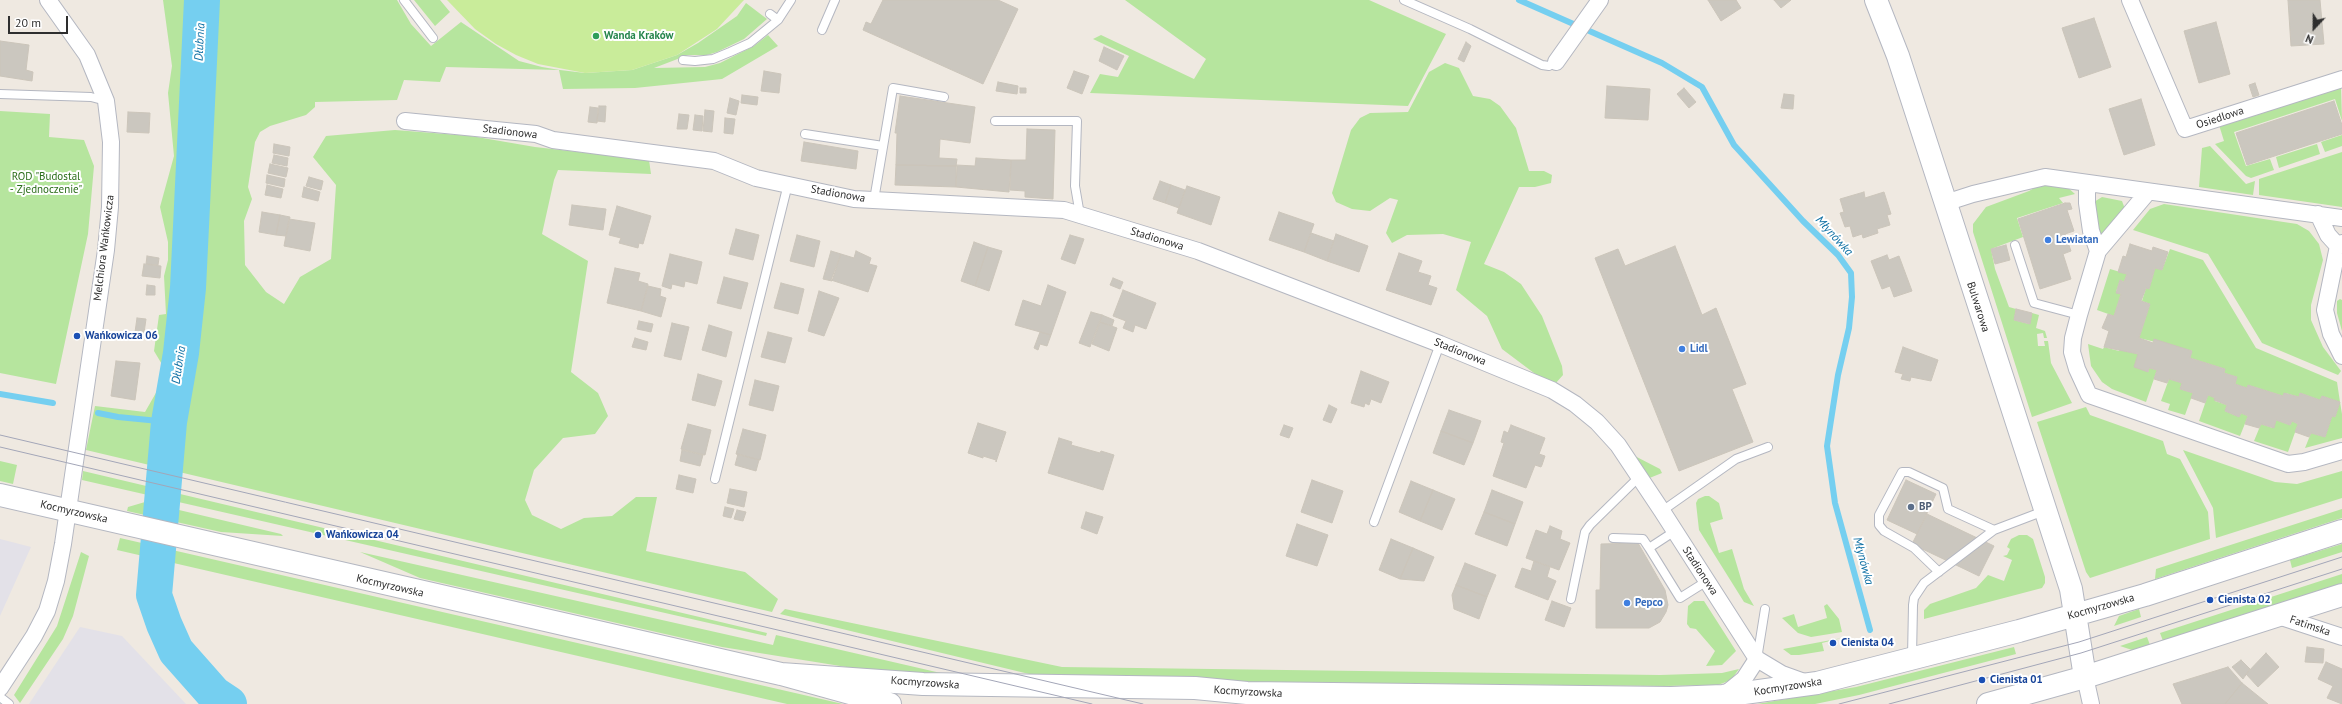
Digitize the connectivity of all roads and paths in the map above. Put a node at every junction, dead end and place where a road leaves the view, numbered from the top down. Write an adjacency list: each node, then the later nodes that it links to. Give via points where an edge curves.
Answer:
1 (48, 0): 18 (street, Melchiora Wańkowicza, via 87,55)
2 (404, 0): 12 (lane)
3 (791, 0): 10 (lane)
4 (835, 0): 11 (lane)
5 (1404, 0): 14 (lane, via 1542,65 1549,66)
6 (1876, 0): 27 (main road, Bulwarowa, via 1898,56)
7 (2130, 0): 15 (street, Osiedlowa, via 2186,129)
8 (1596, 5): 14 (street)
9 (770, 14): 10 (lane)
10 (778, 20): 13 (lane, via 750,43 730,52 713,59)
11 (822, 30)
12 (433, 38)
13 (683, 60)
14 (1556, 62)
15 (2342, 79)
16 (0, 94): 18 (lane, via 91,97)
17 (944, 98): 22 (lane, via 893,88)
18 (106, 102): 42 (street, Melchiora Wańkowicza, via 110,142 110,207 106,250)
19 (405, 121): 24 (street, Stadionowa, via 536,134 553,140 714,161 756,178)
20 (995, 121): 29 (lane, via 1077,121 1075,186)
21 (805, 134): 22 (lane)
22 (883, 146): 26 (lane)
23 (2086, 183): 25 (street); 27 (street, via 2035,178); 33 (street, via 2087,203)
24 (788, 184): 26 (street, Stadionowa, via 854,199); 40 (lane)
25 (2148, 192): 28 (street); 33 (street)
26 (874, 200): 29 (street, Stadionowa, via 1064,210)
27 (1945, 203): 44 (main road, Bulwarowa)
28 (2318, 214): 30 (street); 31 (street, via 2328,235)
29 (1080, 215): 35 (street, Stadionowa, via 1198,251)
30 (2342, 218)
31 (2340, 244): 36 (street, via 2325,310 2331,334)
32 (2015, 245): 34 (lane, via 2034,303)
33 (2098, 251): 34 (street)
34 (2079, 315): 38 (street, via 2072,338 2072,352 2089,395 2288,464)
35 (1440, 344): 39 (street, Stadionowa, via 1537,383 1575,404 1611,437); 45 (lane)
36 (2342, 356)
37 (1768, 448): 43 (lane, via 1736,459)
38 (2342, 452)
39 (1639, 477): 43 (street, Stadionowa); 54 (lane, via 1585,532)
40 (715, 479)
41 (0, 495): 42 (main road, Kocmyrzowska)
42 (67, 511): 61 (main road, Kocmyrzowska); 64 (street, Melchiora Wańkowicza, via 63,544 47,611)
43 (1662, 511): 47 (street, Stadionowa)
44 (2044, 511): 46 (lane); 56 (main road, Bulwarowa, via 2071,589)
45 (1374, 522)
46 (1994, 530): 51 (lane); 51 (lane, via 1948,509 1943,488 1909,472 1902,472 1879,515 1879,525 1884,531 1914,548)
47 (1675, 531): 50 (lane); 52 (street, Stadionowa)
48 (2342, 532): 56 (main road, Kocmyrzowska)
49 (1614, 538): 50 (lane, via 1643,539)
50 (1650, 548): 52 (lane, via 1680,598)
51 (1939, 572): 60 (lane, via 1924,583 1914,598)
52 (1707, 581): 59 (street, Stadionowa)
53 (2342, 595): 57 (main road)
54 (1571, 599)
55 (1765, 609): 59 (lane)
56 (2075, 615): 60 (main road, Kocmyrzowska); 62 (main road, Bulwarowa)
57 (2278, 616): 58 (street, Fatimska); 62 (main road)
58 (2342, 637)
59 (1757, 659): 63 (street, Stadionowa, via 1792,678); 65 (street, via 1744,679)
60 (1912, 659): 63 (main road, Kocmyrzowska)
61 (781, 674): 67 (main road, Kocmyrzowska, via 922,684 1194,688); 69 (main road, Kocmyrzowska)
62 (2085, 677): 70 (main road); 71 (street)
63 (1817, 684): 65 (main road, Kocmyrzowska)
64 (0, 688)
65 (1723, 696): 67 (main road, Kocmyrzowska)
66 (0, 697): 68 (lane)
67 (1338, 699)
68 (10, 704)
69 (890, 704)
70 (1988, 704)
71 (2091, 704)

